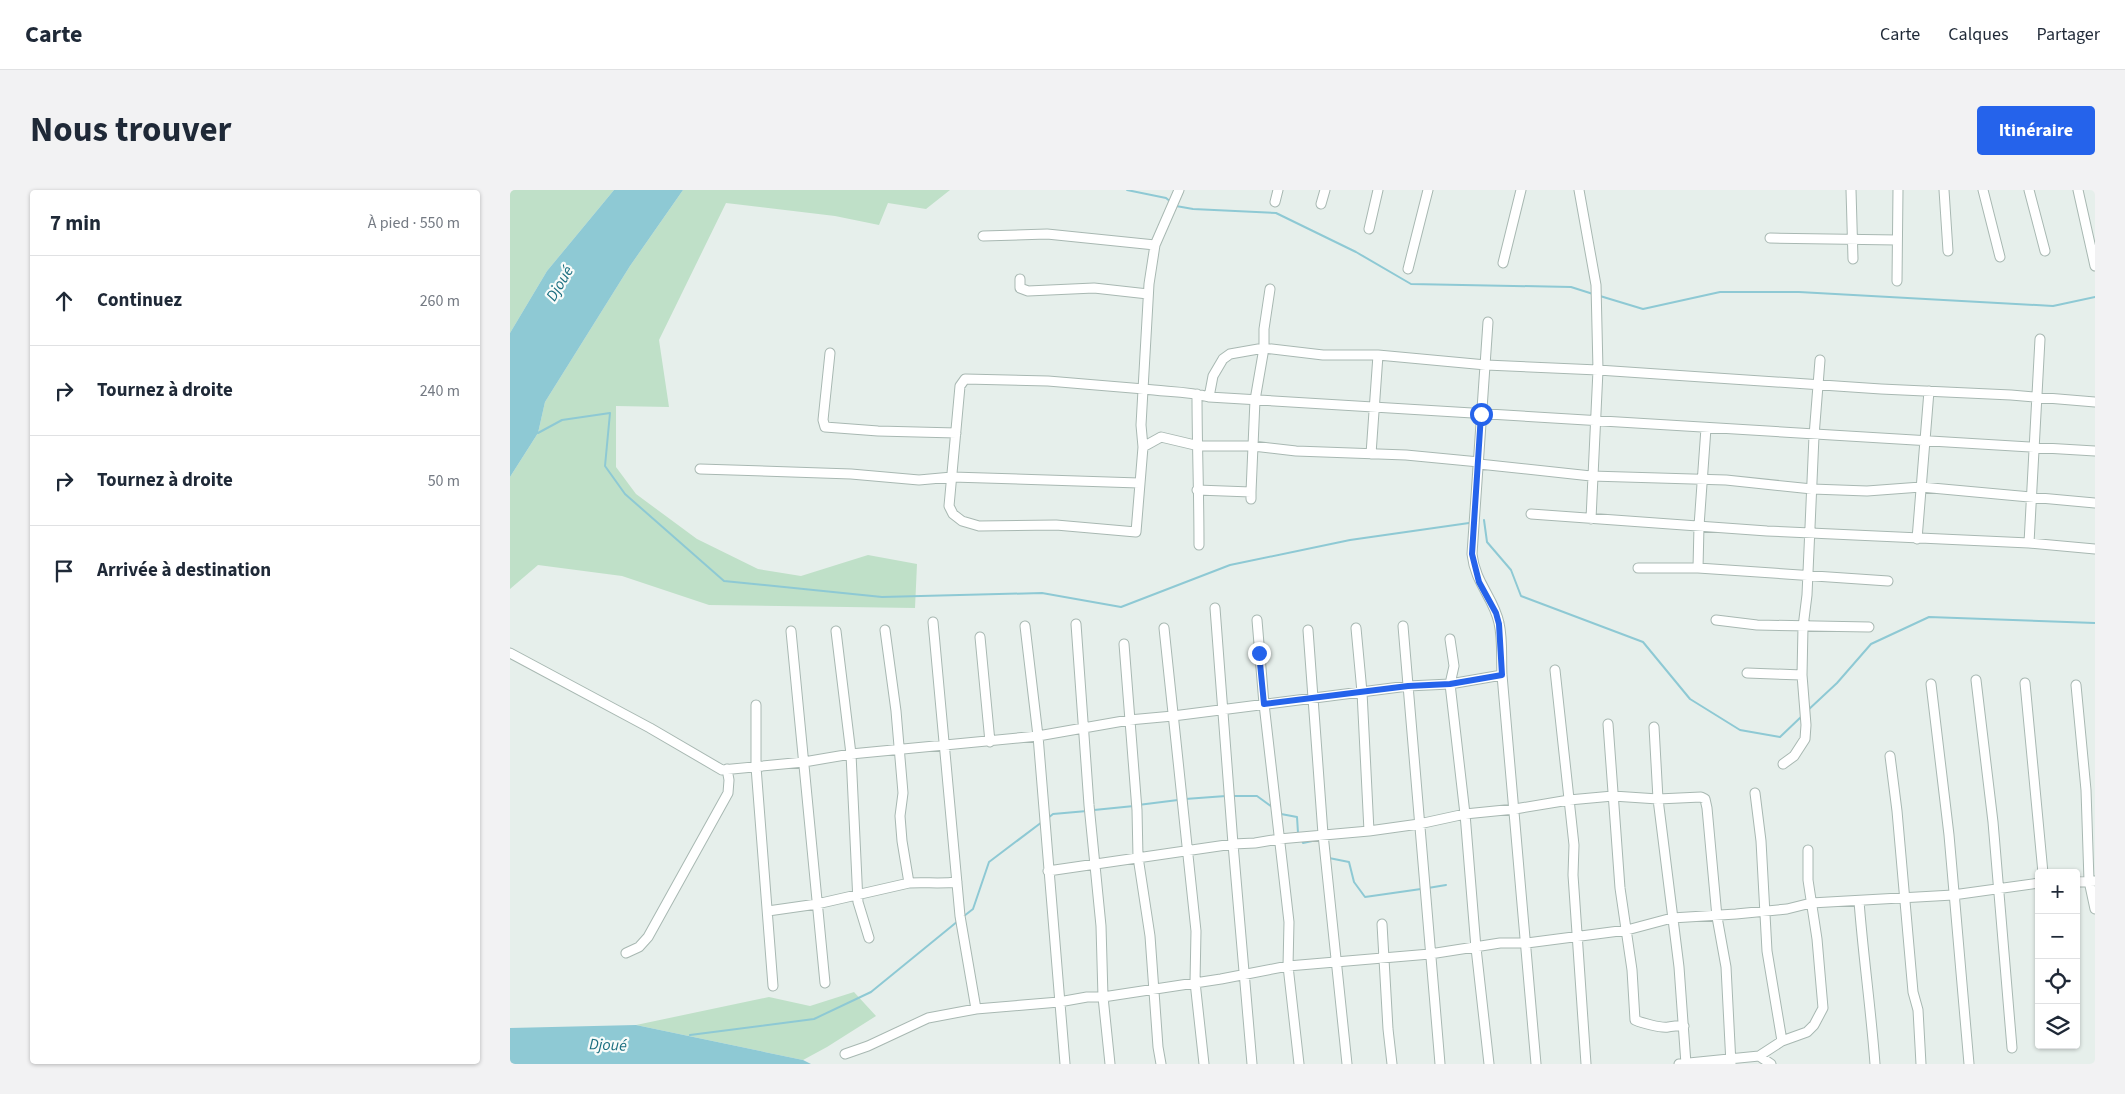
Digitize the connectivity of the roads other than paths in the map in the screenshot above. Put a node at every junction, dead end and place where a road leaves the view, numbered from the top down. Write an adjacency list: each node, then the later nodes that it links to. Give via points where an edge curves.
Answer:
1 (1179, 190): 21 (street)
2 (1278, 190): 14 (street)
3 (1325, 190): 15 (street)
4 (1378, 190): 16 (street)
5 (1428, 190): 28 (street)
6 (1521, 190): 26 (street)
7 (1579, 190): 40 (street, via 1596,285)
8 (1851, 190): 19 (street)
9 (1898, 190): 20 (street)
10 (1944, 190): 22 (street)
11 (1983, 190): 24 (street)
12 (2029, 190): 23 (street)
13 (2078, 190): 27 (street)
14 (1275, 202)
15 (1321, 204)
16 (1369, 228)
17 (983, 236): 21 (street, via 1047,234)
18 (1770, 238): 19 (street)
19 (1853, 238): 20 (street); 25 (street)
20 (1897, 240): 30 (street)
21 (1155, 245): 32 (street)
22 (1948, 251)
23 (2045, 251)
24 (2000, 257)
25 (1854, 259)
26 (1503, 263)
27 (2095, 266)
28 (1408, 269)
29 (1020, 279): 32 (street, via 1020,288 1028,291 1094,288)
30 (1898, 281)
31 (1270, 289): 35 (street)
32 (1148, 294): 42 (street)
33 (1488, 322): 39 (street)
34 (2040, 338): 46 (street)
35 (1264, 348): 37 (street, via 1323,355); 45 (street, via 1230,354 1223,359 1213,376); 47 (street)
36 (830, 353): 53 (street, via 824,426)
37 (1378, 355): 39 (street); 49 (street)
38 (1820, 360): 41 (street)
39 (1486, 366): 40 (street); 50 (street)
40 (1598, 370): 41 (street); 51 (street)
41 (1819, 384): 43 (street); 54 (street)
42 (1144, 389): 44 (street); 53 (street, via 1048,381 965,379 960,386); 58 (street)
43 (1929, 391): 46 (street); 55 (street)
44 (1197, 394): 45 (street); 56 (street)
45 (1210, 397): 47 (street)
46 (2038, 397): 48 (street); 59 (street)
47 (1255, 400): 49 (street); 57 (street)
48 (2095, 402)
49 (1373, 407): 50 (street); 61 (street)
50 (1481, 414): 51 (street); 62 (street)
51 (1596, 419): 52 (street); 64 (street)
52 (1706, 428): 54 (street); 66 (street)
53 (956, 433): 65 (street)
54 (1814, 436): 55 (street); 69 (street)
55 (1924, 442): 59 (street); 68 (street)
56 (1199, 446): 57 (street); 58 (street, via 1161,436); 70 (street)
57 (1253, 446): 61 (street); 70 (street, via 1251,495)
58 (1143, 447): 67 (street)
59 (2034, 449): 60 (street); 71 (street)
60 (2095, 451)
61 (1371, 454): 62 (street)
62 (1479, 463): 64 (street); 106 (street, via 1473,564 1499,624)
63 (700, 469): 65 (street, via 851,474 919,480)
64 (1591, 476): 66 (street); 74 (street)
65 (952, 477): 67 (street); 67 (street, via 948,506 962,521 979,526 1056,525 1136,532)
66 (1703, 478): 69 (street); 75 (street)
67 (1139, 484)
68 (1921, 487): 69 (street, via 1867,491); 71 (street); 77 (street)
69 (1812, 489): 76 (street)
70 (1197, 490): 79 (street)
71 (2030, 496): 72 (street); 78 (street)
72 (2095, 503)
73 (1531, 514): 74 (street)
74 (1591, 519): 75 (street)
75 (1699, 526): 76 (street); 82 (street)
76 (1809, 532): 77 (street); 83 (street)
77 (1917, 539): 78 (street)
78 (2028, 543): 80 (street)
79 (1199, 545)
80 (2095, 550)
81 (1638, 568): 82 (street)
82 (1698, 568): 83 (street)
83 (1808, 576): 84 (street); 93 (street)
84 (1888, 581)
85 (1215, 608): 118 (street)
86 (1257, 620): 117 (street)
87 (1716, 620): 93 (street)
88 (933, 622): 126 (street)
89 (1076, 624): 122 (street)
90 (1026, 626): 124 (street)
91 (1403, 626): 113 (street)
92 (1869, 626): 93 (street)
93 (1803, 627): 107 (street)
94 (1164, 628): 119 (street)
95 (1356, 628): 114 (street)
96 (885, 630): 127 (street)
97 (1308, 630): 115 (street)
98 (791, 631): 130 (street)
99 (836, 631): 128 (street)
100 (980, 637): 125 (street)
101 (1450, 639): 110 (street, via 1454,666)
102 (1124, 644): 120 (street)
103 (510, 653): 133 (street, via 722,770)
104 (1555, 670): 137 (street)
105 (1746, 673): 107 (street)
106 (1502, 675): 110 (street); 138 (street)
107 (1802, 676): 131 (street, via 1805,739 1794,756)
108 (1976, 680): 155 (street)
109 (2025, 683): 149 (street)
110 (1450, 684): 113 (street); 139 (street)
111 (1931, 684): 157 (street)
112 (2076, 685): 151 (street)
113 (1408, 686): 114 (street); 140 (street)
114 (1362, 692): 115 (street); 141 (street)
115 (1313, 698): 117 (street); 142 (street)
116 (756, 704): 132 (street)
117 (1264, 704): 118 (street); 143 (street)
118 (1223, 708): 119 (street); 144 (street)
119 (1172, 716): 120 (street); 146 (street)
120 (1129, 720): 122 (street); 147 (street)
121 (1608, 724): 135 (street)
122 (1084, 727): 124 (street); 148 (street)
123 (1654, 727): 136 (street)
124 (1038, 736): 125 (street); 150 (street)
125 (990, 742): 126 (street)
126 (944, 744): 127 (street); 152 (street)
127 (899, 749): 128 (street); 153 (street, via 903,793 900,816)
128 (851, 754): 130 (street); 156 (street)
129 (1890, 756): 158 (street)
130 (804, 762): 132 (street); 161 (street)
131 (1783, 764)
132 (756, 767): 133 (street); 164 (street)
133 (727, 769): 173 (street, via 728,793 699,847 648,937 639,947)
134 (1755, 793): 163 (street)
135 (1613, 796): 136 (street); 137 (street); 168 (street, via 1620,888)
136 (1658, 798): 165 (street, via 1705,799); 166 (street)
137 (1569, 800): 138 (street); 169 (street)
138 (1515, 809): 139 (street); 171 (street)
139 (1465, 814): 140 (street); 172 (street)
140 (1419, 824): 141 (street); 174 (street)
141 (1369, 831): 142 (street)
142 (1323, 834): 143 (street); 176 (street)
143 (1279, 839): 144 (street); 177 (street, via 1289,922)
144 (1232, 844): 146 (street); 178 (street)
145 (1808, 850): 160 (street)
146 (1186, 851): 147 (street); 179 (street, via 1196,931)
147 (1138, 857): 148 (street); 182 (street)
148 (1096, 864): 150 (street); 183 (street)
149 (2043, 869)
150 (1048, 871): 184 (street)
151 (2092, 881): 162 (street)
152 (957, 882): 153 (street); 185 (street)
153 (909, 883): 156 (street)
154 (2035, 884): 155 (street)
155 (1999, 889): 157 (street); 188 (street)
156 (859, 893): 161 (street); 170 (street)
157 (1953, 895): 158 (street); 208 (street)
158 (1904, 898): 159 (street); 207 (street, via 1913,992 1918,1010)
159 (1859, 901): 160 (street); 206 (street)
160 (1811, 903): 163 (street); 187 (street, via 1823,1008 1808,1032)
161 (817, 904): 164 (street); 180 (street)
162 (2095, 909)
163 (1764, 910): 165 (street); 187 (street, via 1767,951)
164 (768, 911): 181 (street)
165 (1717, 916): 166 (street); 191 (street, via 1726,967)
166 (1672, 918): 168 (street); 186 (street)
167 (1382, 924): 175 (street)
168 (1627, 930): 169 (street); 186 (street, via 1635,1020 1666,1027)
169 (1577, 935): 171 (street); 203 (street)
170 (869, 938)
171 (1527, 942): 172 (street); 202 (street)
172 (1476, 948): 174 (street); 201 (street)
173 (626, 953)
174 (1430, 954): 175 (street); 200 (street)
175 (1383, 958): 176 (street); 199 (street)
176 (1337, 961): 177 (street); 198 (street)
177 (1288, 966): 178 (street); 197 (street)
178 (1245, 974): 179 (street); 196 (street)
179 (1195, 982): 182 (street); 195 (street)
180 (825, 983)
181 (773, 986)
182 (1154, 988): 183 (street); 194 (street)
183 (1103, 997): 184 (street, via 1087,996); 193 (street)
184 (1059, 1002): 185 (street); 192 (street)
185 (976, 1009): 189 (street, via 928,1018)
186 (1684, 1026): 204 (street)
187 (1782, 1041): 190 (street)
188 (2012, 1048)
189 (845, 1054)
190 (1759, 1056): 191 (street); 205 (street)
191 (1731, 1061): 204 (street)
192 (1065, 1064)
193 (1110, 1064)
194 (1161, 1064)
195 (1204, 1064)
196 (1252, 1064)
197 (1299, 1064)
198 (1347, 1064)
199 (1392, 1064)
200 (1440, 1064)
201 (1489, 1064)
202 (1536, 1064)
203 (1586, 1064)
204 (1683, 1064)
205 (1770, 1064)
206 (1875, 1064)
207 (1921, 1064)
208 (1969, 1064)

